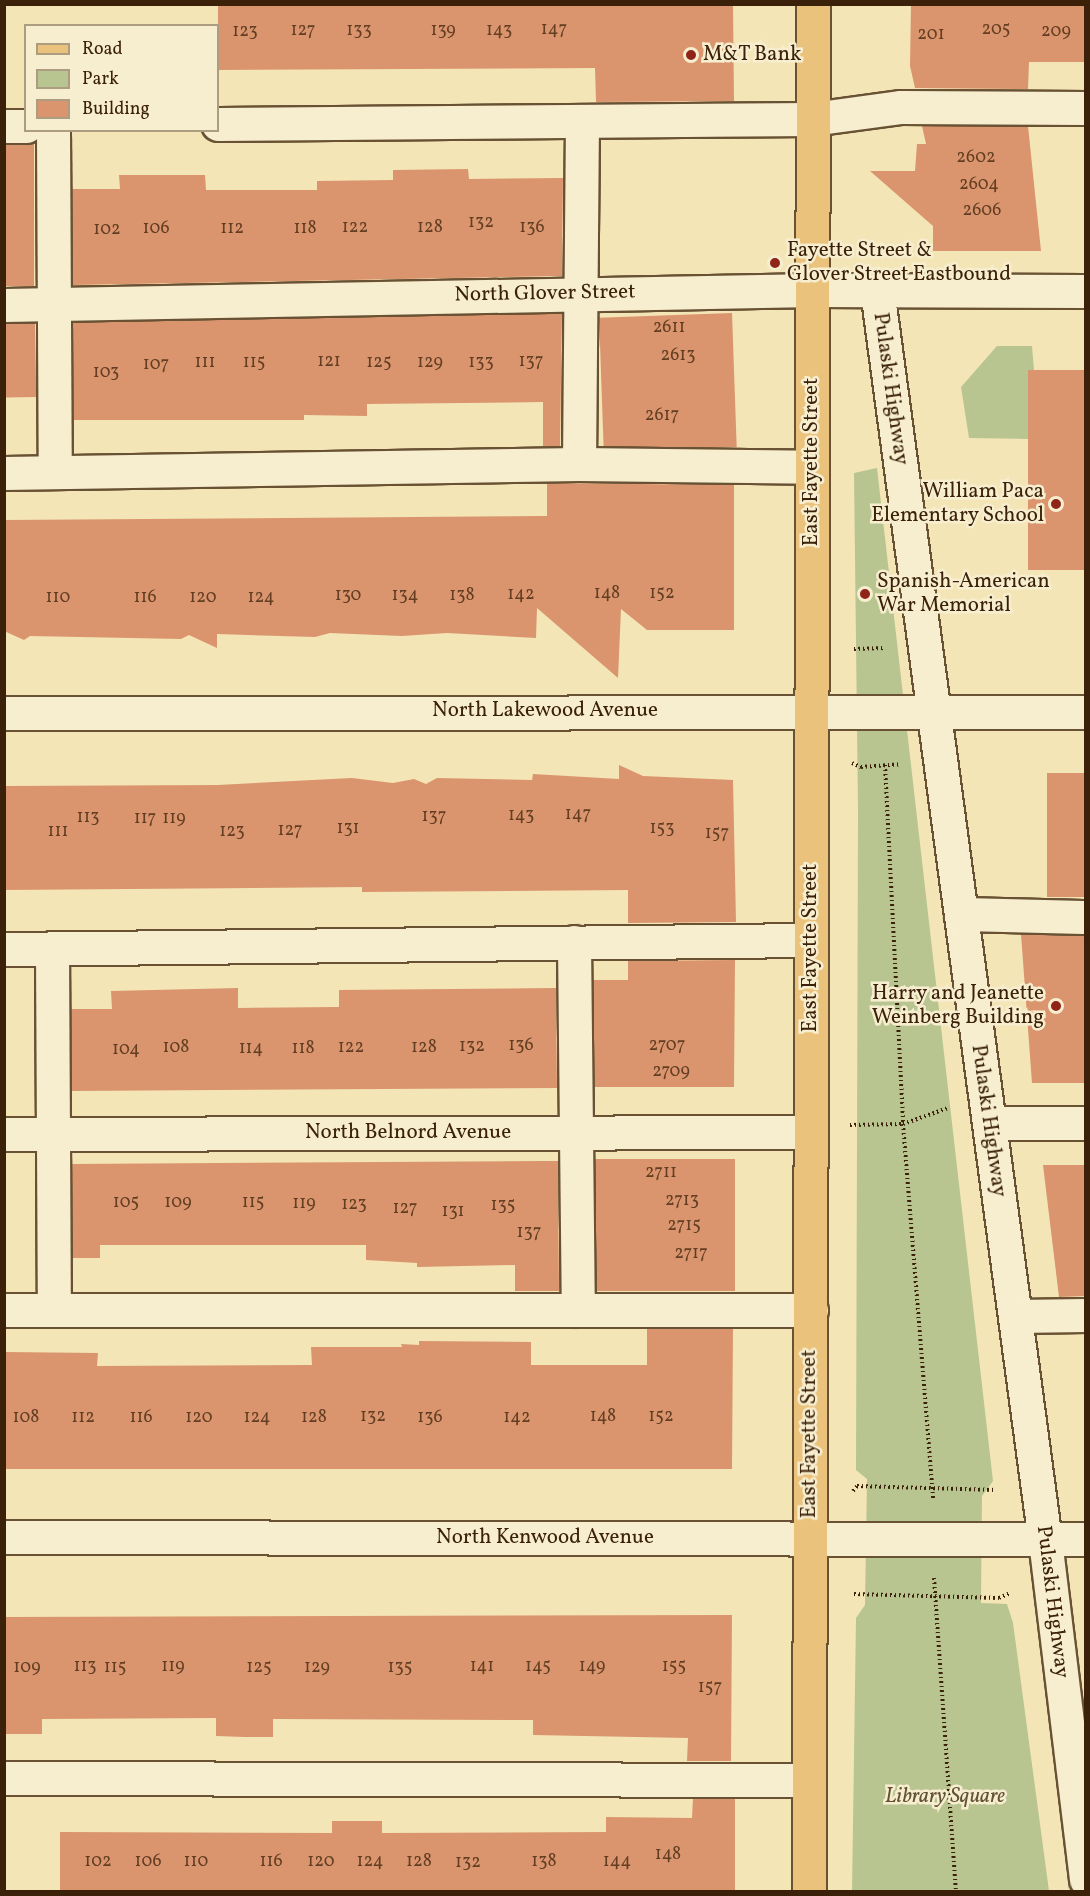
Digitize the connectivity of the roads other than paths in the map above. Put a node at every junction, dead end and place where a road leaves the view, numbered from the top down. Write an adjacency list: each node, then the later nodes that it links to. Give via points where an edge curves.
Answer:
1 (813, 4): 3 (main road, East Fayette Street)
2 (1086, 108): 3 (street, via 901,107)
3 (812, 118): 4 (street); 9 (main road, East Fayette Street)
4 (582, 121): 5 (street); 12 (street)
5 (219, 124)
6 (4, 126): 7 (street)
7 (24, 126)
8 (53, 132): 14 (street)
9 (814, 290): 10 (street, North Glover Street); 12 (street, North Glover Street); 16 (main road, East Fayette Street)
10 (877, 290): 11 (street, North Glover Street); 20 (street, Pulaski Highway)
11 (1086, 291)
12 (578, 293): 14 (street, North Glover Street); 15 (street)
13 (4, 305): 14 (street, North Glover Street)
14 (54, 305): 17 (street)
15 (579, 464): 16 (street); 17 (street)
16 (812, 467): 19 (main road, East Fayette Street)
17 (55, 471): 18 (street)
18 (4, 472)
19 (811, 710): 20 (street, North Lakewood Avenue); 22 (street, North Lakewood Avenue); 25 (main road, East Fayette Street)
20 (933, 711): 21 (street, North Lakewood Avenue); 23 (street, Pulaski Highway)
21 (1086, 712)
22 (4, 713)
23 (961, 914): 24 (street); 29 (street, Pulaski Highway)
24 (1086, 917)
25 (811, 940): 26 (street); 31 (main road, East Fayette Street)
26 (574, 942): 27 (street); 32 (street)
27 (52, 948): 28 (street); 34 (street)
28 (4, 949)
29 (989, 1123): 30 (street); 40 (street, Pulaski Highway)
30 (1086, 1123)
31 (811, 1132): 32 (street, North Belnord Avenue); 38 (main road, East Fayette Street)
32 (574, 1133): 34 (street, North Belnord Avenue); 37 (street)
33 (4, 1134): 34 (street, North Belnord Avenue)
34 (53, 1134): 36 (street)
35 (4, 1310): 36 (street)
36 (54, 1310): 37 (street)
37 (578, 1310): 38 (street)
38 (811, 1310): 42 (main road, East Fayette Street)
39 (1086, 1315): 40 (street)
40 (1015, 1316): 44 (street, Pulaski Highway)
41 (4, 1537): 42 (street, North Kenwood Avenue)
42 (810, 1538): 44 (street, North Kenwood Avenue); 47 (main road, East Fayette Street)
43 (1086, 1539): 44 (street, North Kenwood Avenue)
44 (1045, 1540): 45 (street, Pulaski Highway)
45 (1079, 1764): 48 (street, Pulaski Highway)
46 (4, 1778): 47 (street)
47 (809, 1780): 49 (main road, East Fayette Street)
48 (1086, 1880)
49 (809, 1892)

